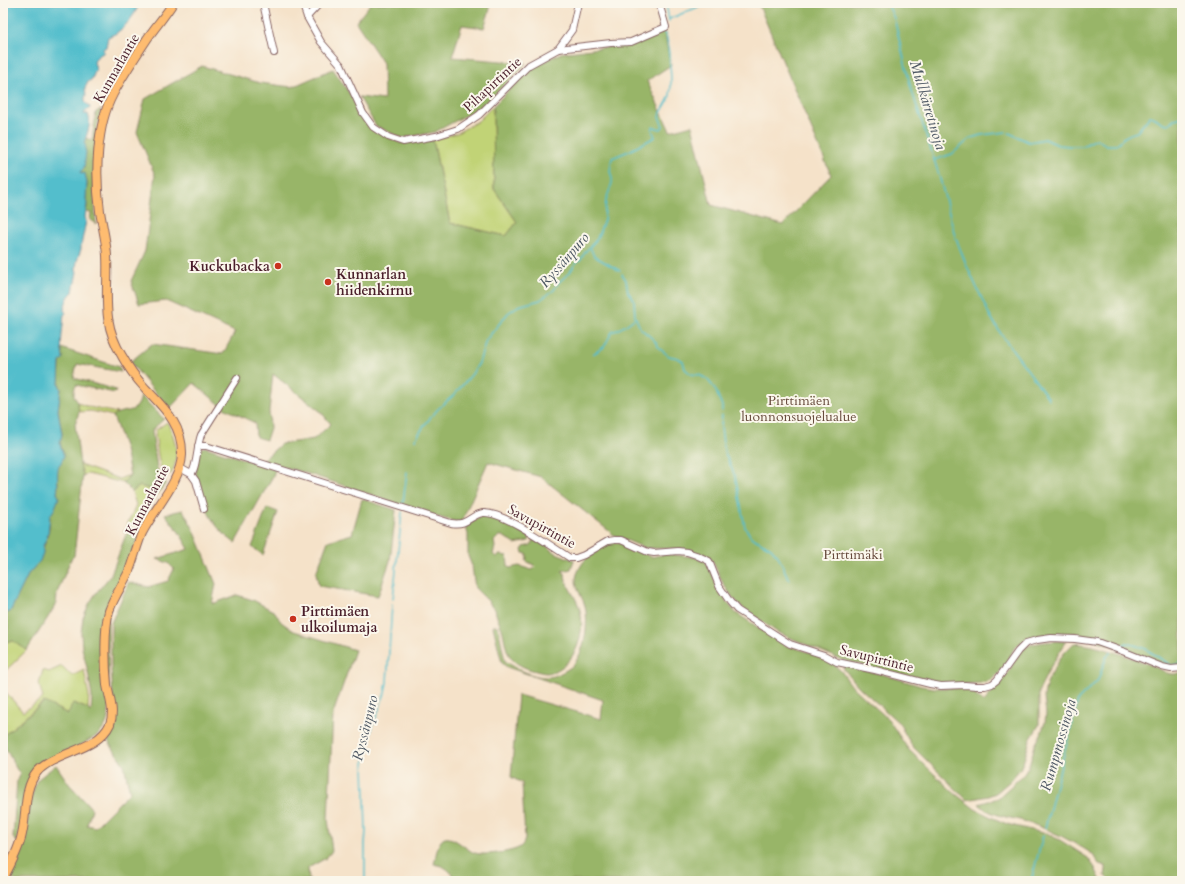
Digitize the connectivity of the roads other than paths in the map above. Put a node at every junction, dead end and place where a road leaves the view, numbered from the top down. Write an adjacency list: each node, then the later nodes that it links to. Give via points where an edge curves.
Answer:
1 (173, 3): 12 (main road, Kunnarlantie, via 133,61 106,111 100,137 98,191 107,251 106,306 110,329 118,350 132,371 175,422 182,443)
2 (263, 3): 9 (street)
3 (302, 3): 7 (street, Pihapirtintie)
4 (320, 3): 7 (street)
5 (578, 3): 8 (street, Pihapirtintie, via 572,30)
6 (660, 3): 8 (street, Pihapirtintie, via 666,27 631,42)
7 (307, 17): 8 (street, Pihapirtintie, via 321,42 341,65 363,113 373,127 388,137 403,142 458,129 479,116 529,65)
8 (558, 49)
9 (274, 53)
10 (237, 378): 11 (street, via 201,435)
11 (198, 446): 13 (street, via 195,469); 15 (street, Savupirtintie, via 206,446 451,523 466,522 482,513 492,514 505,518 570,558 584,555 608,541 615,540 621,540 648,552 687,552 709,561 719,586 737,610 790,644 837,662 930,684 992,684 1026,643 1052,638 1097,642 1171,670)
12 (180, 468): 13 (street); 16 (main road, Kunnarlantie, via 141,535 128,572 109,613 106,665 112,711 110,723 104,733 92,742 48,763 35,774 28,789 21,840)
13 (191, 474): 14 (street, via 196,481)
14 (204, 509)
15 (1182, 668)
16 (3, 879)

